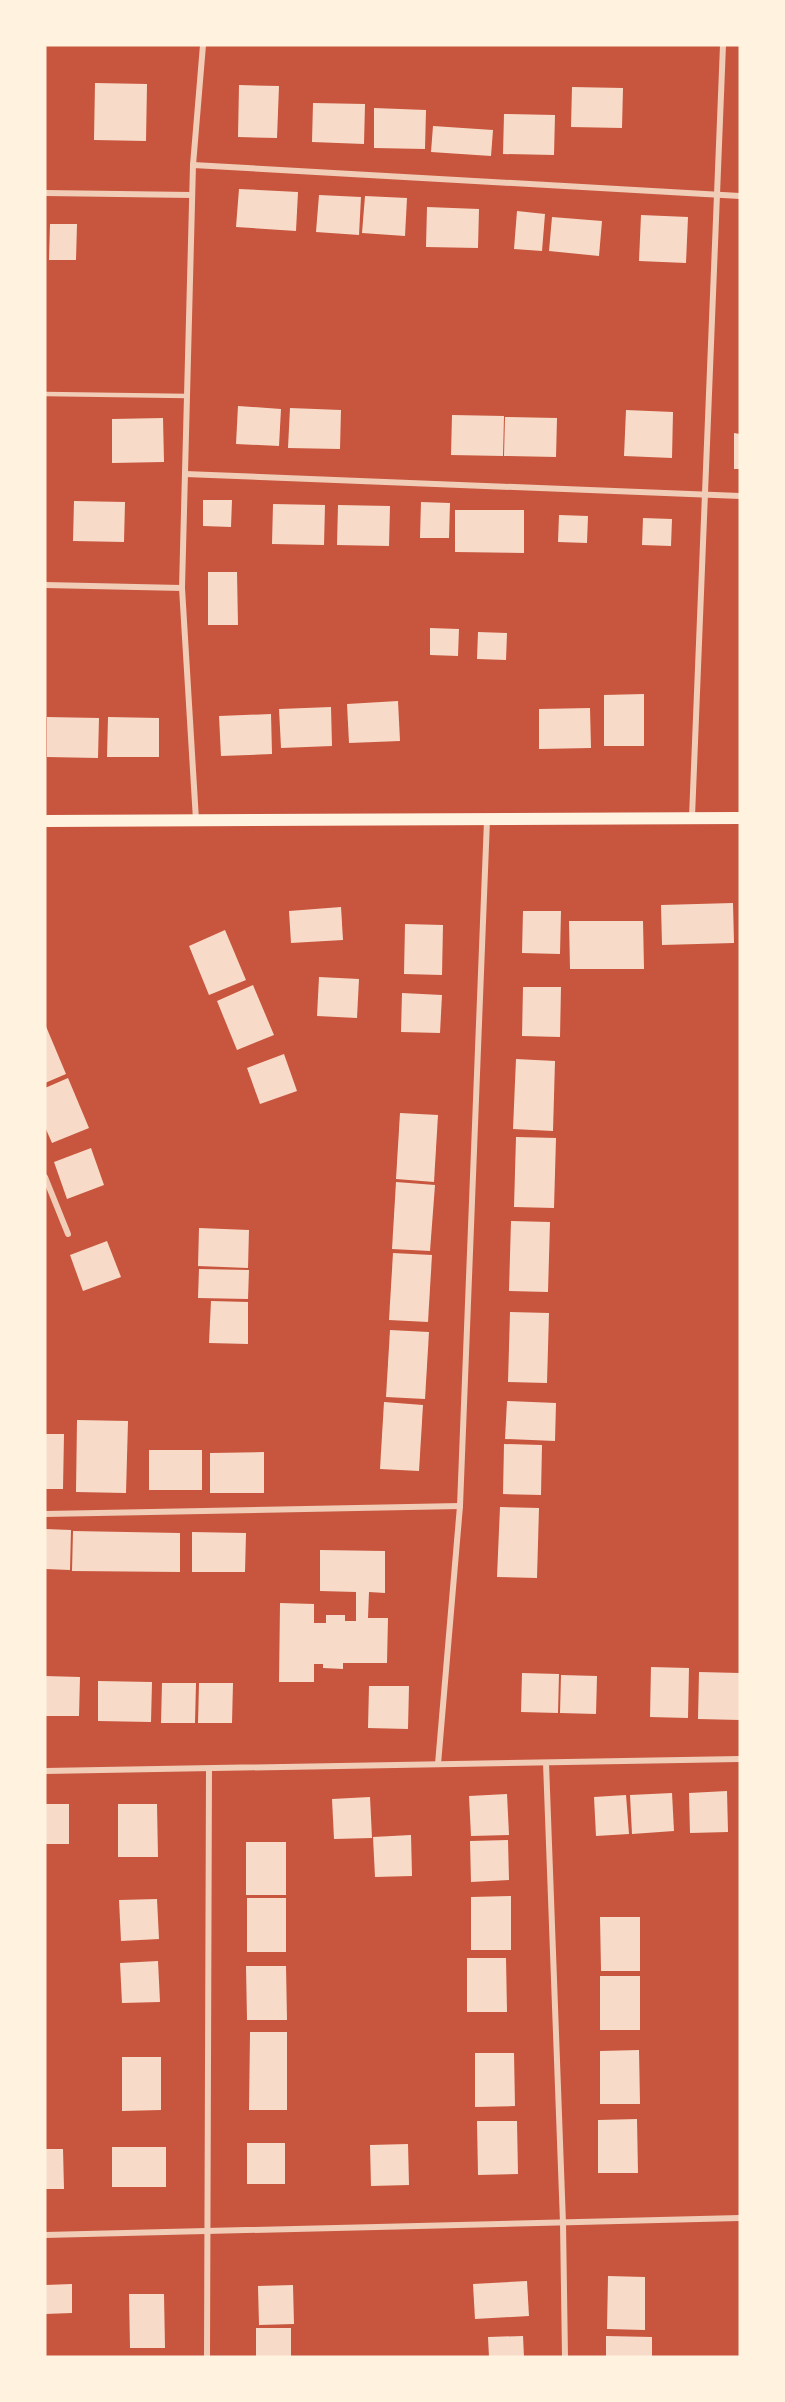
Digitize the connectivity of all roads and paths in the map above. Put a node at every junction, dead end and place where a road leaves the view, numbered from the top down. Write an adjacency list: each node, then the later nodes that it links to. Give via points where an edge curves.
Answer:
1 (203, 45): 3 (street)
2 (723, 45): 5 (street)
3 (193, 165): 5 (street); 6 (street)
4 (45, 193): 6 (street)
5 (716, 194): 7 (street); 11 (street)
6 (192, 195): 9 (street)
7 (740, 196)
8 (45, 394): 9 (lane)
9 (187, 396): 10 (street)
10 (185, 474): 11 (street); 14 (street)
11 (704, 495): 12 (street); 15 (street)
12 (740, 496)
13 (45, 585): 14 (street)
14 (182, 588): 17 (street)
15 (692, 817): 16 (main road); 18 (main road)
16 (740, 818)
17 (196, 820): 18 (main road); 19 (main road)
18 (487, 820): 22 (street)
19 (45, 821)
20 (45, 1177): 21 (street)
21 (68, 1234)
22 (460, 1506): 23 (street); 26 (street)
23 (45, 1514)
24 (740, 1759): 25 (street)
25 (546, 1763): 26 (street); 30 (street)
26 (438, 1764): 27 (street)
27 (209, 1769): 28 (street); 31 (street)
28 (45, 1771)
29 (740, 2218): 30 (street)
30 (563, 2223): 31 (street); 34 (street)
31 (207, 2231): 32 (street); 33 (street)
32 (45, 2235)
33 (207, 2357)
34 (565, 2357)

